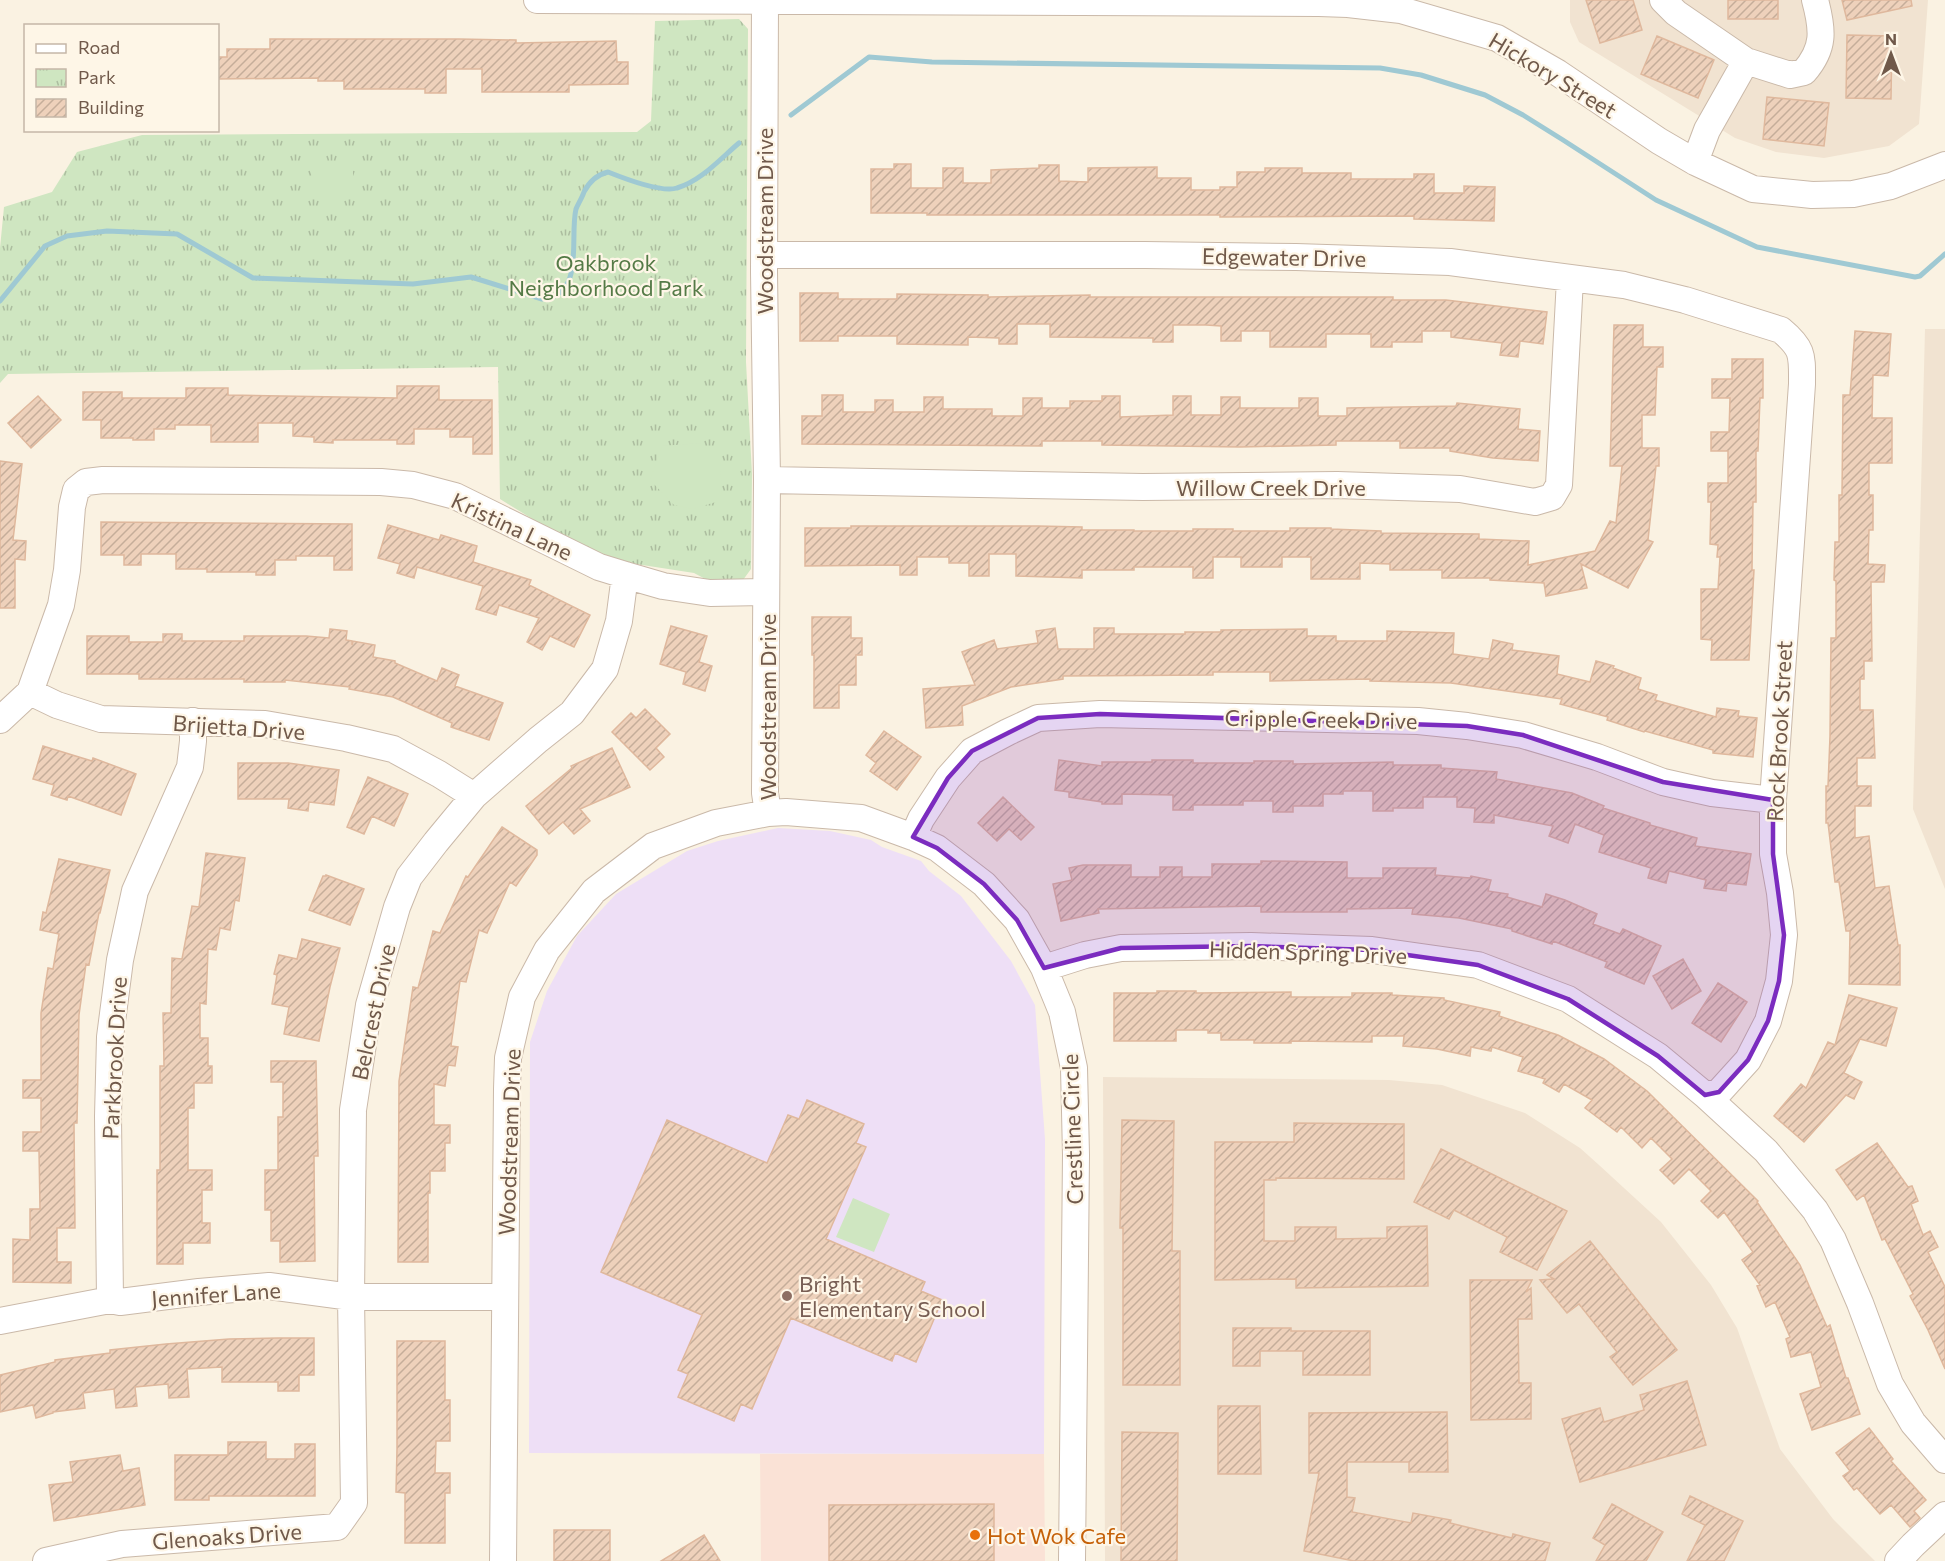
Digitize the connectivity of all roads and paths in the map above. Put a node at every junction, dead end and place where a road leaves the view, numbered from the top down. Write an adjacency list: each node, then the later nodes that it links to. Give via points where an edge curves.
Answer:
1 (537, 0): 4 (street, Hickory Street)
2 (1663, 0): 7 (street, via 1676,14)
3 (1815, 0): 7 (street, via 1821,32 1819,50 1804,72 1790,75)
4 (765, 1): 5 (street, Hickory Street); 10 (street, Woodstream Drive)
5 (1013, 1): 6 (street, Hickory Street, via 1348,4)
6 (1450, 11): 8 (street, Hickory Street, via 1558,73)
7 (1746, 61): 8 (street, via 1707,130)
8 (1695, 162): 9 (street, Hickory Street, via 1754,189 1812,195 1853,194 1891,186)
9 (1945, 165)
10 (764, 255): 11 (street, Edgewater Drive, via 1296,256 1450,262); 13 (street, Woodstream Drive)
11 (1570, 279): 12 (street, Edgewater Drive, via 1624,285 1685,300 1781,330); 13 (street, Willow Creek Drive, via 1559,485 1552,497 1535,502 1460,489 1336,485 1143,487)
12 (1793, 340): 20 (street, Rock Brook Street, via 1802,355 1802,384)
13 (767, 480): 15 (street, Woodstream Drive)
14 (625, 575): 15 (street, Kristina Lane, via 710,593); 16 (street, Kristina Lane, via 599,567 455,496 413,485 104,480 86,483 76,490 61,605); 19 (street, Belcrest Drive, via 619,621 605,669 572,712)
15 (766, 592): 21 (street, Woodstream Drive)
16 (30, 692): 17 (street); 18 (street, Brijetta Drive, via 101,719)
17 (0, 720)
18 (193, 722): 19 (street, Brijetta Drive, via 265,724 393,749); 27 (street, Parkbrook Drive, via 190,767 135,891 120,960 110,1037)
19 (474, 796): 25 (street, Belcrest Drive, via 409,877 369,1005 353,1110)
20 (1773, 800): 22 (street, Cripple Creek Drive, via 1663,782 1523,735 1467,726 1418,721 1100,714 1038,718 972,751 948,778); 24 (street, Rock Brook Street, via 1773,854 1784,935 1779,981 1768,1020 1748,1060 1719,1092)
21 (768, 813): 22 (street, Crestline Circle, via 861,818); 26 (street, Woodstream Drive, via 716,823 653,846 594,891 547,950 522,997 508,1058)
22 (913, 837): 23 (street, Crestline Circle, via 937,848 984,884 1017,920)
23 (1044, 968): 24 (street, Hidden Spring Drive, via 1121,948 1251,946 1372,950 1478,964 1568,999 1658,1056); 34 (street, Crestline Circle, via 1062,1012 1074,1068)
24 (1705, 1095): 29 (street, Hidden Spring Drive, via 1766,1151 1815,1210 1833,1240 1890,1384 1913,1423)
25 (351, 1297): 26 (street, Jennifer Lane); 27 (street, Jennifer Lane, via 269,1286); 31 (street, Belcrest Drive, via 354,1503)
26 (505, 1297): 33 (street, Woodstream Drive)
27 (110, 1300): 28 (street, Jennifer Lane)
28 (0, 1321)
29 (1945, 1460)
30 (1945, 1515): 35 (street)
31 (337, 1527): 32 (street, Glenoaks Drive, via 122,1544)
32 (46, 1561)
33 (503, 1561)
34 (1072, 1561)
35 (1898, 1561)

